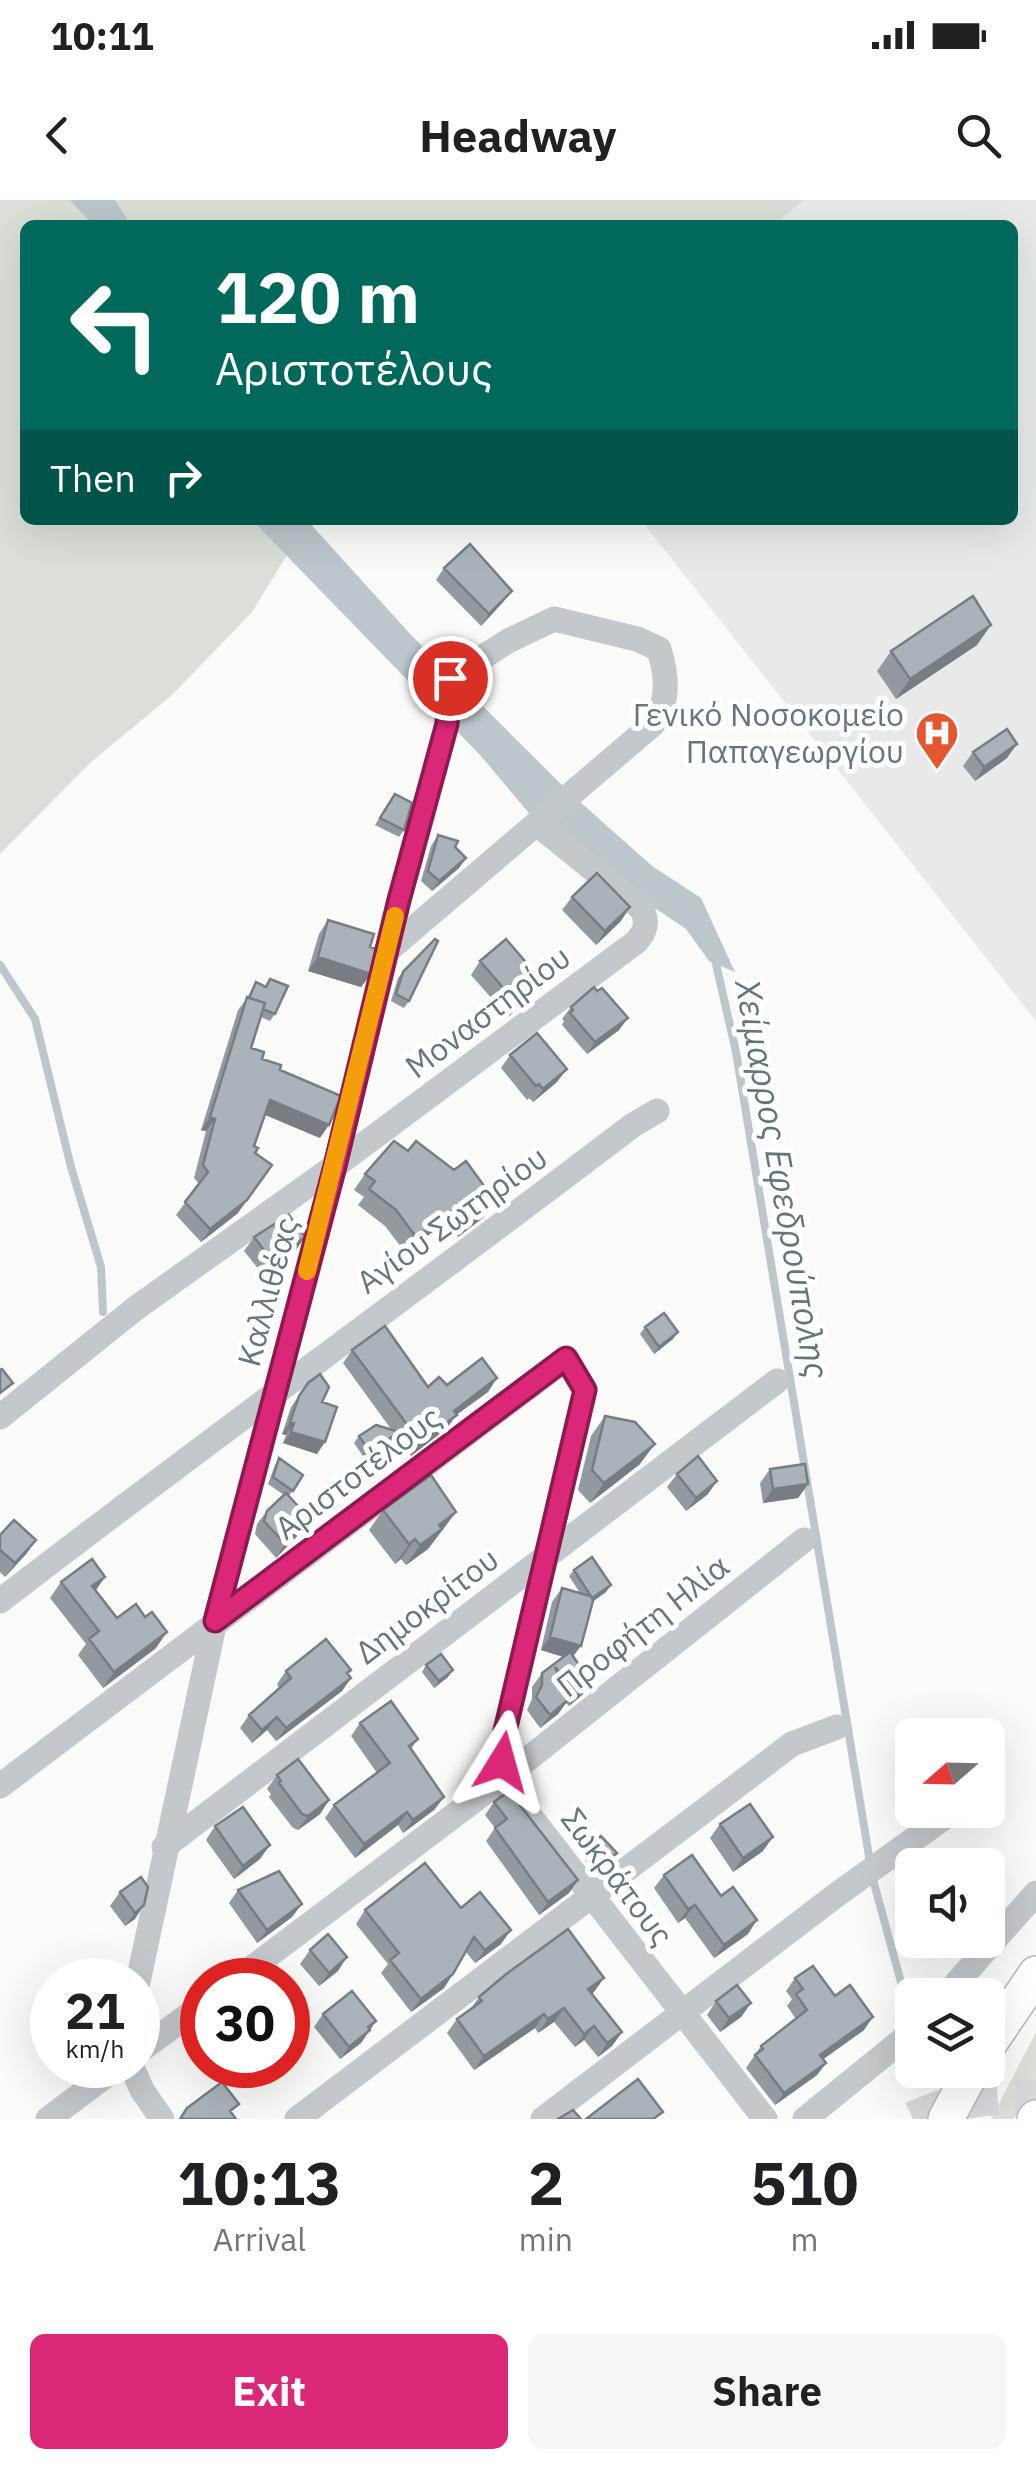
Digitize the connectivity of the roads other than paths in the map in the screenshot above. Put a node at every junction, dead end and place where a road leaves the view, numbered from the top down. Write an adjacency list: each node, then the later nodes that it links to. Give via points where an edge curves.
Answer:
1 (536, 824): 2 (street); 2 (street, Καλλιθέας, via 661,714 666,671 659,649 554,619 450,678 447,724); 4 (street, Μοναστηρίου, via 642,909 645,932)
2 (386, 952): 4 (street, Καλλιθέας)
3 (657, 1111): 6 (street, Αγίου Σωτηρίου)
4 (335, 1166): 6 (street, Καλλιθέας); 7 (street, Μοναστηρίου, via 136,1308)
5 (777, 1380): 9 (street, Δημοκρίτου)
6 (274, 1394): 10 (street, Αγίου Σωτηρίου); 11 (street, Καλλιθέας)
7 (0, 1417)
8 (804, 1540): 13 (street, Προφήτη Ηλία)
9 (546, 1557): 11 (street, Αριστοτέλους, via 585,1390 566,1358); 13 (street, via 505,1731); 16 (street, Δημοκρίτου)
10 (0, 1601)
11 (215, 1621): 14 (street, Αριστοτέλους); 16 (street, Καλλιθέας)
12 (837, 1728): 18 (street, via 792,1744)
13 (505, 1777): 18 (street, Σωκράτους); 20 (street, Προφήτη Ηλία)
14 (0, 1786)
15 (930, 1828): 23 (street)
16 (164, 1847): 19 (street, Καλλιθέας)
17 (1036, 1892): 22 (street)
18 (591, 1896): 23 (street, Σωκράτους); 31 (street)
19 (143, 1958)
20 (265, 1958)
21 (1036, 1974): 24 (highway)
22 (961, 1978)
23 (680, 2012): 32 (street); 33 (street, Σωκράτους)
24 (1005, 2020)
25 (895, 2046): 34 (street)
26 (89, 2088): 29 (street)
27 (141, 2088): 30 (street)
28 (962, 2088): 35 (highway)
29 (48, 2119)
30 (162, 2119)
31 (297, 2119)
32 (542, 2119)
33 (765, 2119)
34 (806, 2119)
35 (946, 2119)

